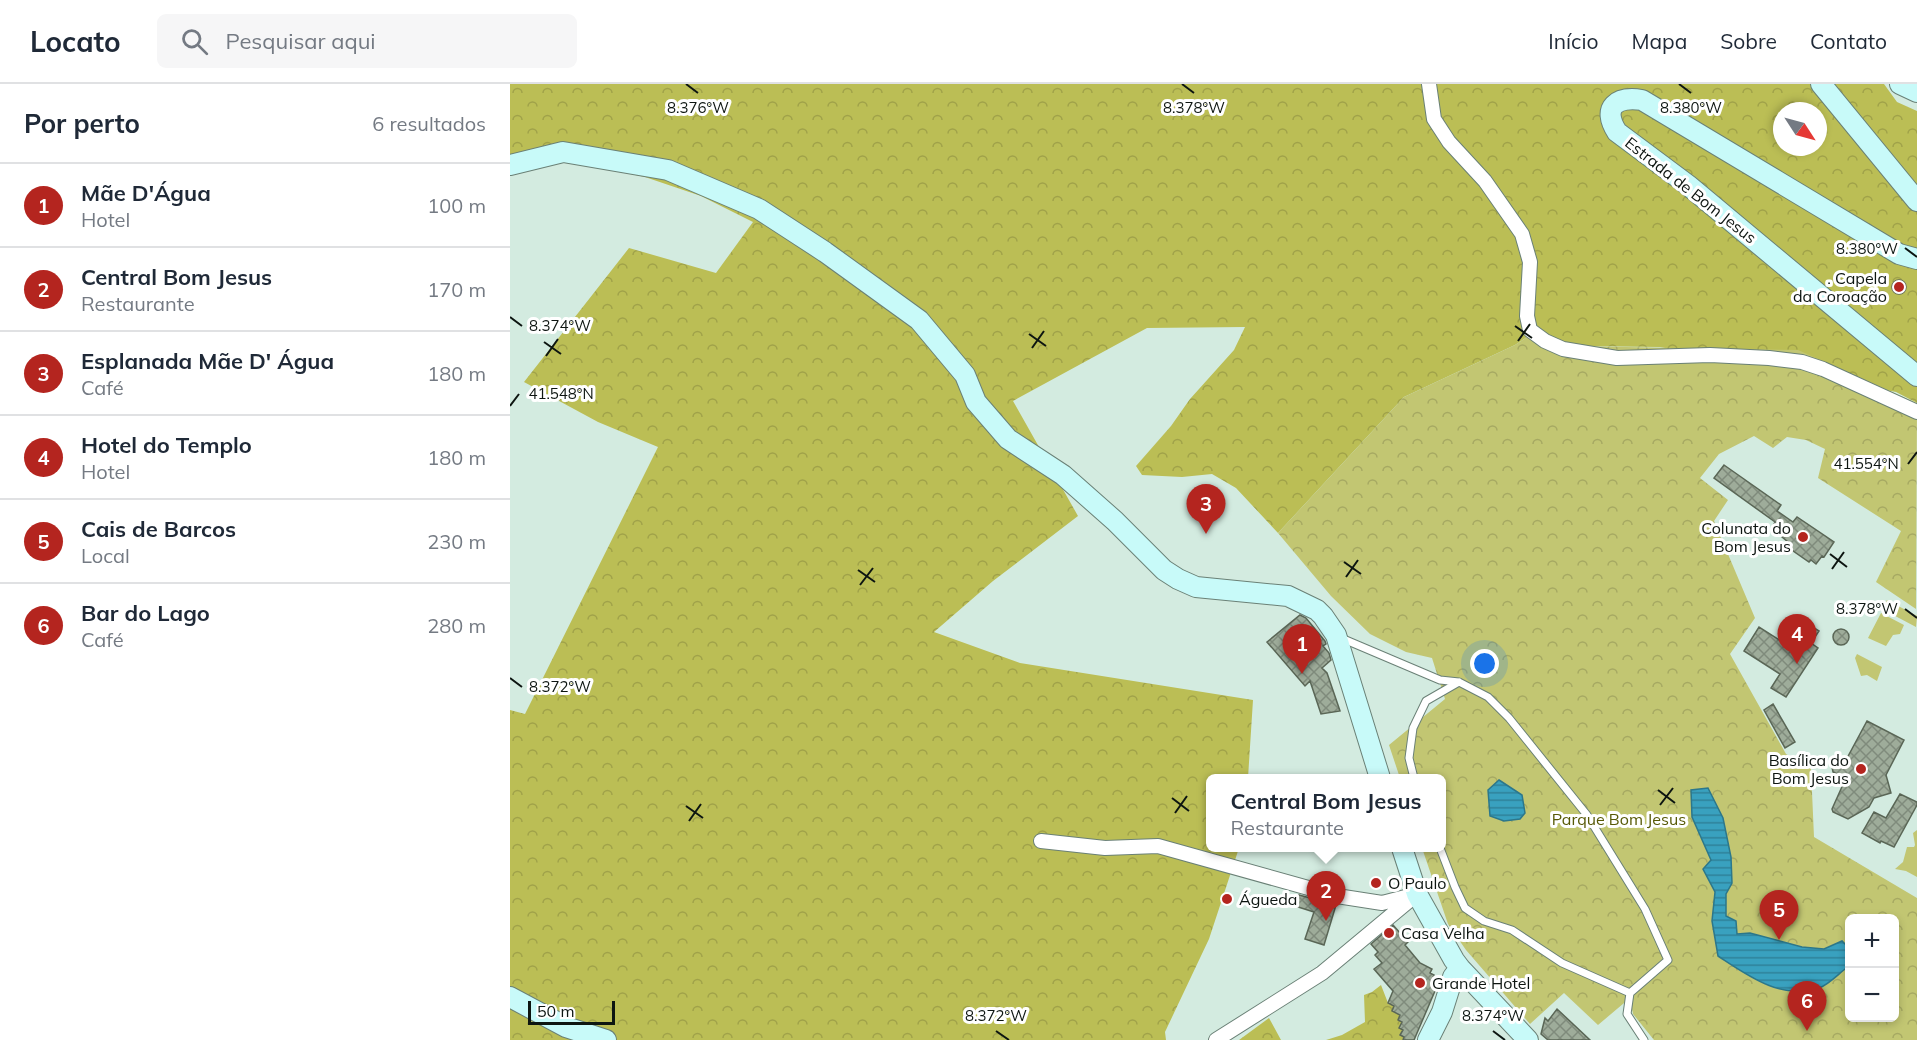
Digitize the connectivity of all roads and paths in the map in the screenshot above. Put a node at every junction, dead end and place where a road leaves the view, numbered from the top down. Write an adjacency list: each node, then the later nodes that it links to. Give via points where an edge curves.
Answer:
1 (1429, 84): 9 (street, via 1434,119 1522,234 1530,261 1530,330 1545,341 1563,349 1617,358 1710,355 1802,362)
2 (1821, 84): 6 (main road)
3 (1900, 84): 4 (main road)
4 (1917, 92)
5 (510, 165): 10 (main road, via 563,152 668,170 759,208 919,320 965,375 976,402 1008,439 1063,476 1115,520 1164,570 1196,587 1288,596 1317,610)
6 (1917, 201)
7 (1917, 260): 8 (main road, Estrada de Bom Jesus, via 1848,225 1642,100 1632,98 1613,106 1611,123 1617,132 1688,185)
8 (1917, 375)
9 (1917, 412)
10 (1336, 635): 11 (lane, via 1440,680); 12 (main road)
11 (1459, 682): 13 (lane, via 1426,701 1413,728 1409,758); 19 (lane, via 1488,697 1530,744 1587,815 1645,909 1668,960)
12 (1379, 774)
13 (1413, 774)
14 (1041, 841): 17 (street, via 1105,848 1158,846 1337,896 1382,903)
15 (1403, 852): 17 (main road)
16 (1442, 852): 19 (lane, via 1465,908 1484,921 1512,930 1562,963)
17 (1417, 894): 18 (main road); 22 (street, via 1322,973)
18 (1460, 968): 23 (main road); 24 (main road)
19 (1630, 993): 25 (lane, via 1627,1014)
20 (510, 996): 21 (main road, via 566,1027)
21 (606, 1040)
22 (1216, 1040)
23 (1428, 1040)
24 (1528, 1040)
25 (1644, 1040)

